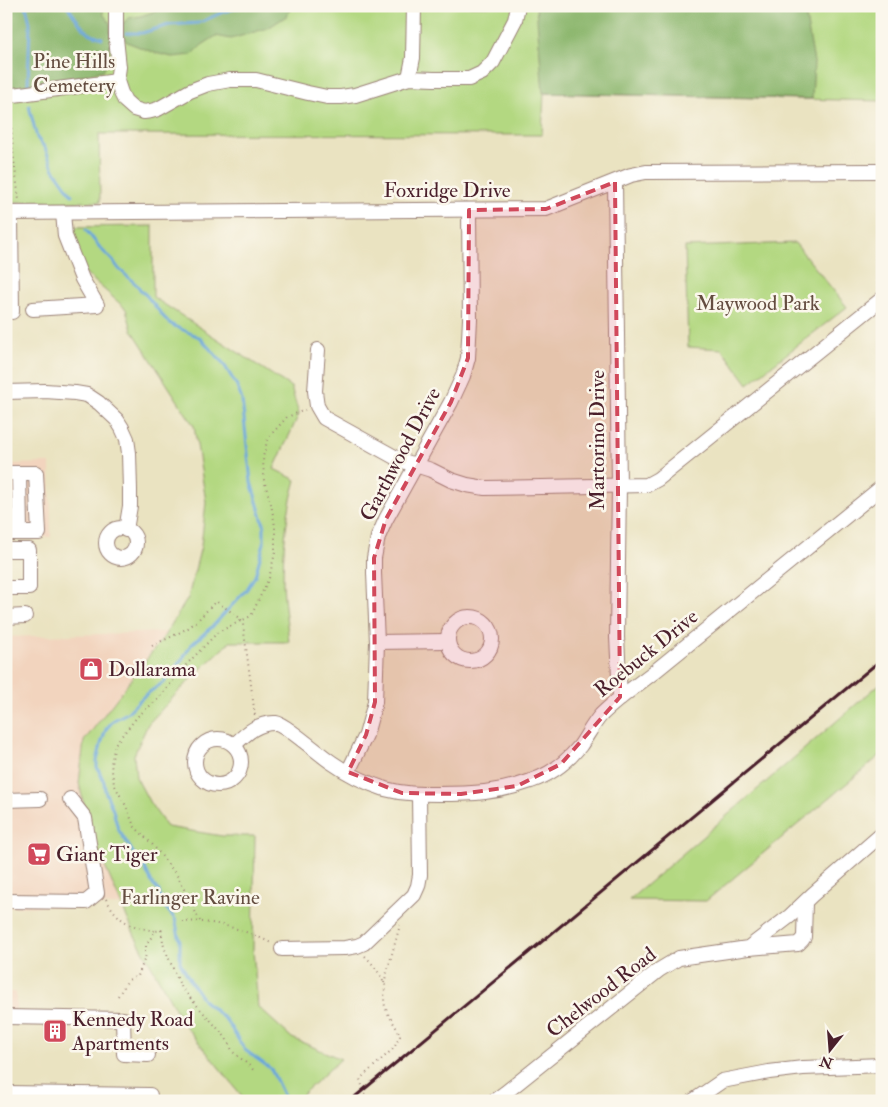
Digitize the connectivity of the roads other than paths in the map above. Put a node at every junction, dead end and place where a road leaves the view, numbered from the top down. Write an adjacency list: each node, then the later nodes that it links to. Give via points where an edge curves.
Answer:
1 (116, 6): 5 (street)
2 (414, 6): 4 (street, via 413,58)
3 (518, 6): 4 (street, via 515,20 493,62 482,73 469,79)
4 (409, 78): 5 (street, via 341,97 327,97 256,80 225,81 208,84 158,109 144,112 125,101)
5 (117, 81): 6 (street)
6 (12, 95)
7 (882, 171): 8 (street, Foxridge Drive, via 646,172)
8 (615, 182): 9 (street, Foxridge Drive, via 546,209); 20 (street, Martorino Drive)
9 (469, 210): 11 (street, Foxridge Drive); 18 (street, Garthwood Drive, via 468,358 451,402)
10 (12, 213): 11 (street, Foxridge Drive); 12 (street)
11 (63, 213): 14 (street, via 65,236 96,306)
12 (9, 269): 15 (street)
13 (882, 299): 20 (street, via 658,479 647,485)
14 (33, 309)
15 (12, 312)
16 (318, 350): 18 (street, via 315,391 317,406 324,418 400,460)
17 (6, 392): 22 (street, via 75,393 99,403 117,420 127,439 129,452 130,506)
18 (416, 465): 20 (street, via 451,480 485,488); 29 (street, Garthwood Drive, via 378,537 374,558)
19 (13, 473): 23 (street, via 36,472 38,533)
20 (619, 486): 30 (street, Martorino Drive, via 617,637)
21 (882, 487): 30 (street, Roebuck Drive)
22 (126, 530)
23 (13, 533)
24 (6, 550): 25 (street, via 29,550 29,588)
25 (6, 588)
26 (6, 616): 27 (street)
27 (25, 616)
28 (447, 641): 29 (street)
29 (377, 642): 32 (street, Garthwood Drive, via 375,702 366,735)
30 (620, 697): 33 (street, Roebuck Drive, via 601,716 579,747 546,774 499,791)
31 (234, 745): 32 (street, Roebuck Drive, via 259,725 277,723)
32 (348, 772): 33 (street, Roebuck Drive, via 386,789)
33 (419, 794): 41 (street, via 420,875 414,895 357,946)
34 (40, 799): 36 (street)
35 (70, 799): 38 (street, via 85,818 96,893 86,902)
36 (6, 800)
37 (882, 834): 39 (street, Chelwood Road)
38 (6, 901)
39 (805, 903): 40 (street, Chelwood Road); 40 (street, Chelwood Road, via 804,937 798,944)
40 (748, 948): 47 (street, Chelwood Road, via 679,958 670,963)
41 (282, 949)
42 (6, 1017): 43 (street, via 122,1019 124,1054)
43 (148, 1055)
44 (882, 1065): 48 (street, via 803,1068 722,1080)
45 (6, 1093): 46 (street)
46 (150, 1095)
47 (494, 1101)
48 (693, 1101)

